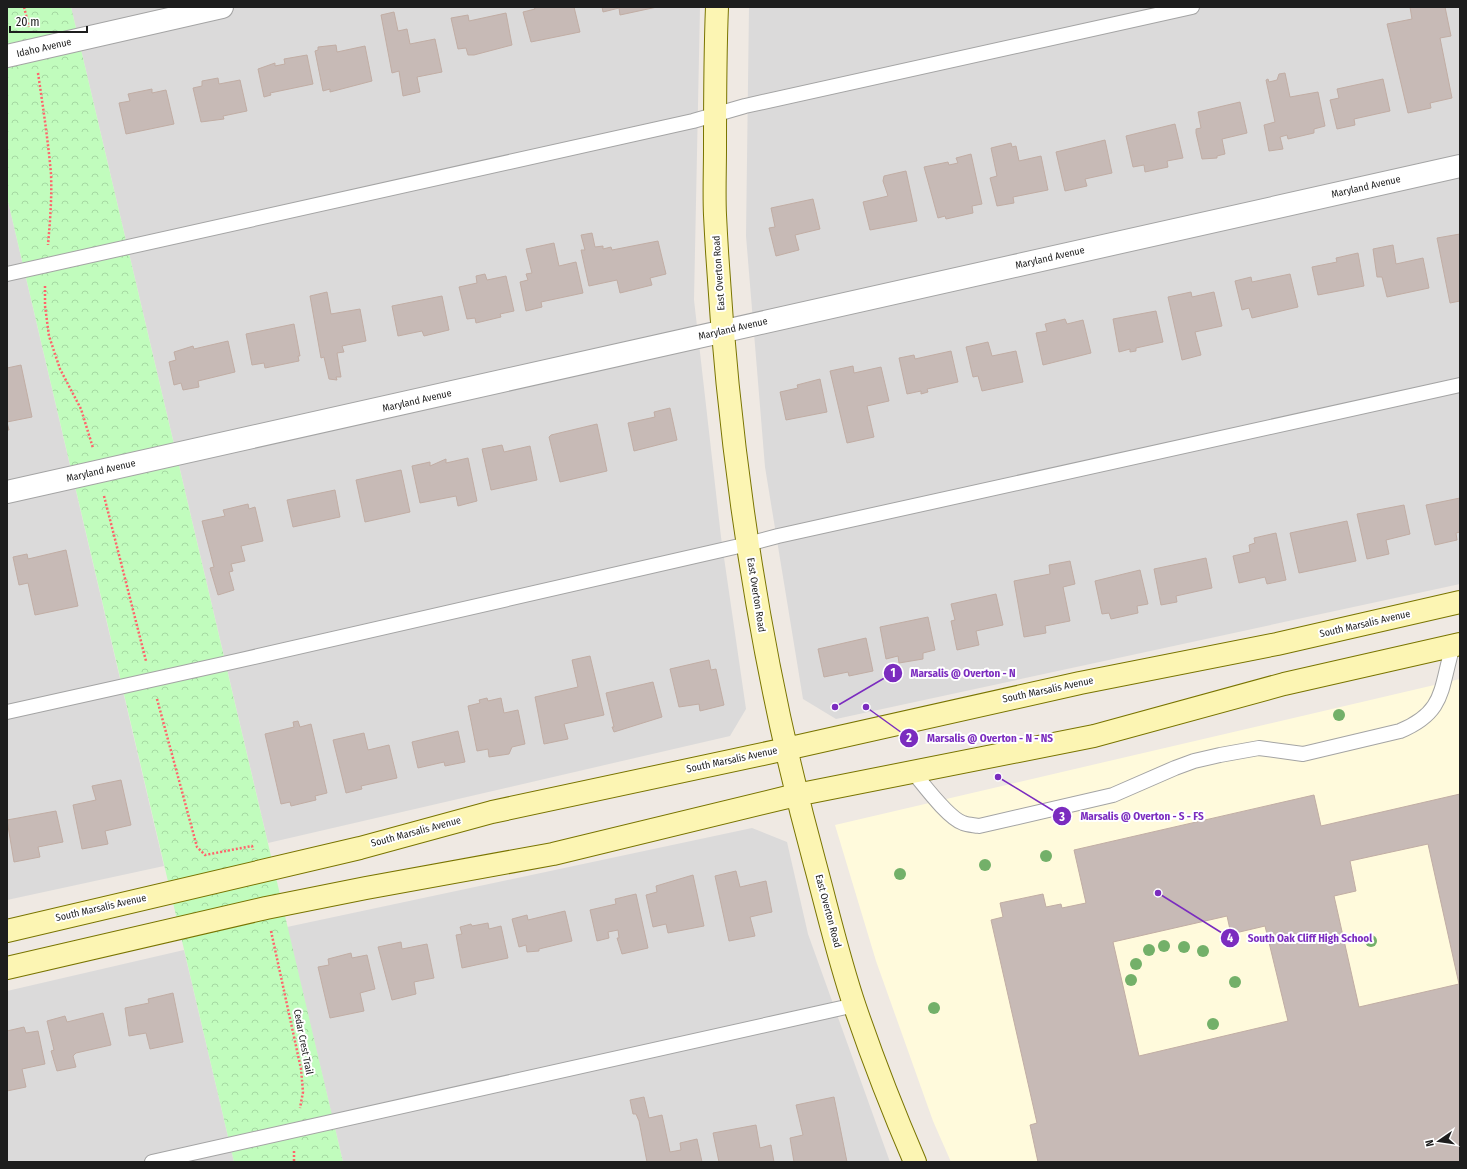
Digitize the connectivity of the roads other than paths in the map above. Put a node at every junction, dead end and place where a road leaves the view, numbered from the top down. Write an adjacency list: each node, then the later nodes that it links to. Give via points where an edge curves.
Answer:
1 (222, 7): 4 (street, Idaho Avenue)
2 (717, 7): 5 (main road, East Overton Road)
3 (1192, 7): 5 (lane, via 745,106)
4 (7, 56)
5 (715, 115): 7 (lane); 8 (main road, East Overton Road, via 715,212)
6 (1460, 166): 8 (street, Maryland Avenue)
7 (7, 274)
8 (723, 331): 10 (street, Maryland Avenue); 11 (main road, East Overton Road)
9 (1460, 385): 11 (lane)
10 (7, 492)
11 (748, 544): 14 (lane); 15 (main road, East Overton Road, via 760,622)
12 (1460, 602): 15 (main road, South Marsalis Avenue, via 1277,644 1080,683)
13 (1456, 645): 16 (main road, via 1284,684 1094,736); 16 (lane, via 1438,701 1424,718 1400,731 1303,754 1260,748 1220,754 1175,768 1113,795 979,826 962,823 951,815)
14 (7, 712)
15 (786, 749): 17 (main road, East Overton Road); 18 (main road, South Marsalis Avenue, via 492,812 360,848)
16 (913, 772): 17 (main road)
17 (796, 796): 19 (main road, via 553,854 274,907); 20 (main road, East Overton Road)
18 (7, 931)
19 (7, 968)
20 (855, 1005): 21 (lane); 22 (main road, East Overton Road, via 893,1111)
21 (152, 1162)
22 (915, 1162)

